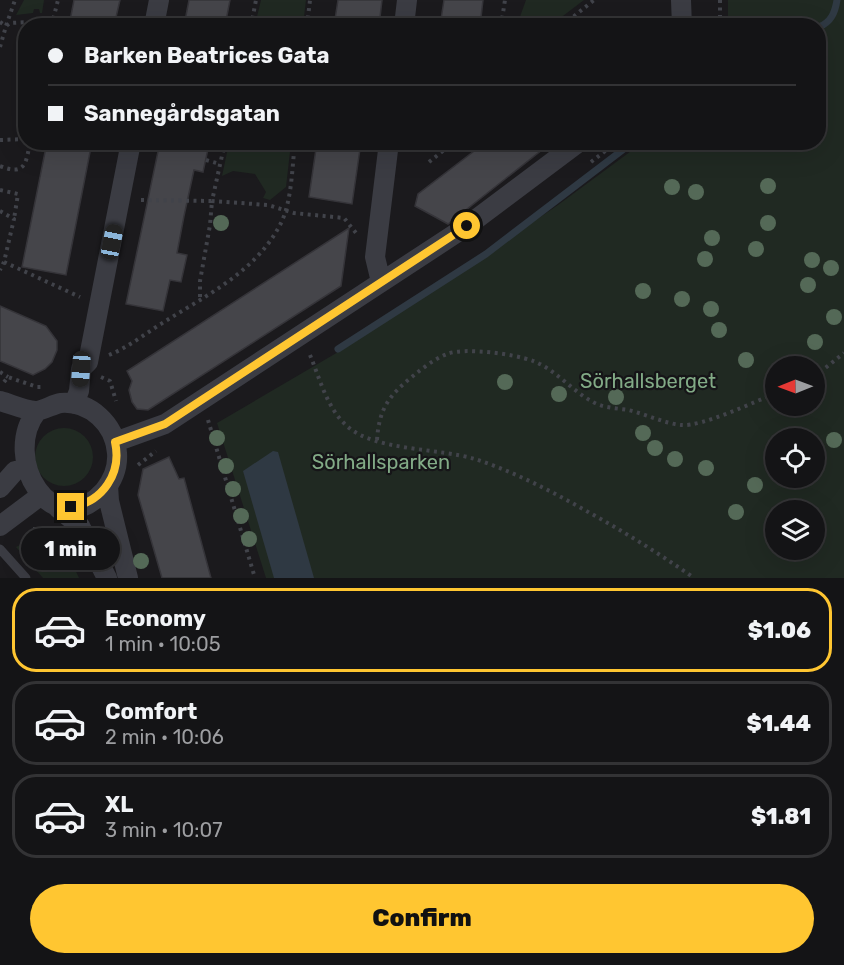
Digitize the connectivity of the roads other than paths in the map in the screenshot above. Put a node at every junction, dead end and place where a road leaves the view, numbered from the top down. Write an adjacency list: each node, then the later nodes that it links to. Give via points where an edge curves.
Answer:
1 (159, 0): 3 (street)
2 (407, 0): 4 (street)
3 (156, 18)
4 (405, 18)
5 (129, 150): 10 (street, via 88,362 81,369)
6 (388, 150): 8 (street, via 375,257)
7 (568, 150): 8 (street, via 467,226)
8 (381, 282): 12 (street, via 165,424)
9 (0, 400): 11 (street)
10 (74, 404): 11 (street, via 56,404); 12 (street, via 100,417)
11 (37, 411): 13 (street, via 20,429)
12 (115, 442): 14 (street, via 117,460)
13 (11, 459): 15 (street); 16 (street, via 21,484)
14 (108, 485): 17 (street, via 90,502); 22 (street)
15 (0, 488)
16 (36, 499): 17 (street); 18 (street)
17 (58, 508): 21 (street, via 80,526)
18 (6, 522)
19 (0, 549): 20 (lane)
20 (26, 578)
21 (106, 578)
22 (128, 578)

